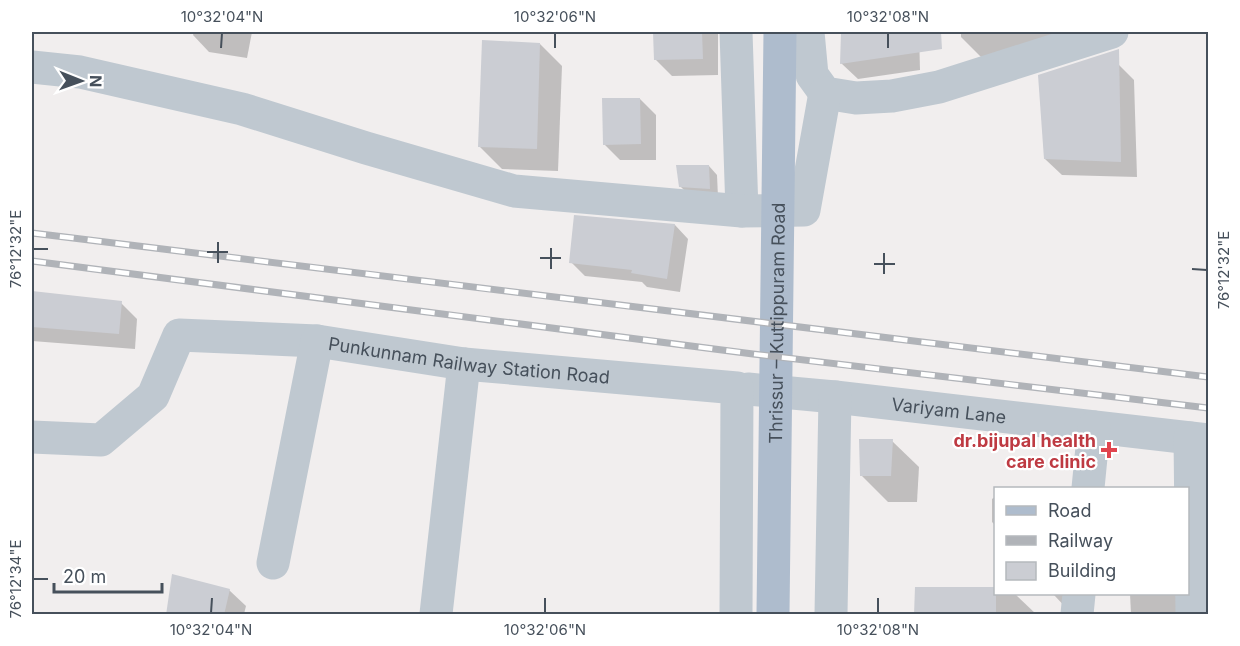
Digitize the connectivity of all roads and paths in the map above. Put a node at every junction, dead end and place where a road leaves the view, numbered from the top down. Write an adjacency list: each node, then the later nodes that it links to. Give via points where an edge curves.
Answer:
1 (736, 32): 7 (street)
2 (780, 32): 20 (main road, Thrissur – Kuttippuram Road)
3 (808, 32): 6 (street, via 812,75)
4 (1112, 32): 6 (street, via 939,87 856,99)
5 (32, 67): 7 (street, via 80,72 242,109 514,191)
6 (825, 93): 7 (street, via 804,210)
7 (742, 211)
8 (317, 341): 9 (street, Punkunnam Railway Station Road); 13 (street, Punkunnam Railway Station Road, via 179,335 153,396 101,440); 16 (street)
9 (464, 364): 10 (street, Punkunnam Railway Station Road); 18 (street)
10 (737, 388): 11 (street, Punkunnam Railway Station Road); 19 (street)
11 (835, 397): 12 (street, Variyam Lane); 21 (street)
12 (1094, 427): 14 (street, Variyam Lane); 15 (street)
13 (32, 437)
14 (1199, 439): 23 (street)
15 (1088, 487)
16 (273, 563)
17 (1079, 595): 22 (street)
18 (436, 615)
19 (736, 615)
20 (773, 615)
21 (831, 615)
22 (1077, 615)
23 (1192, 615)

